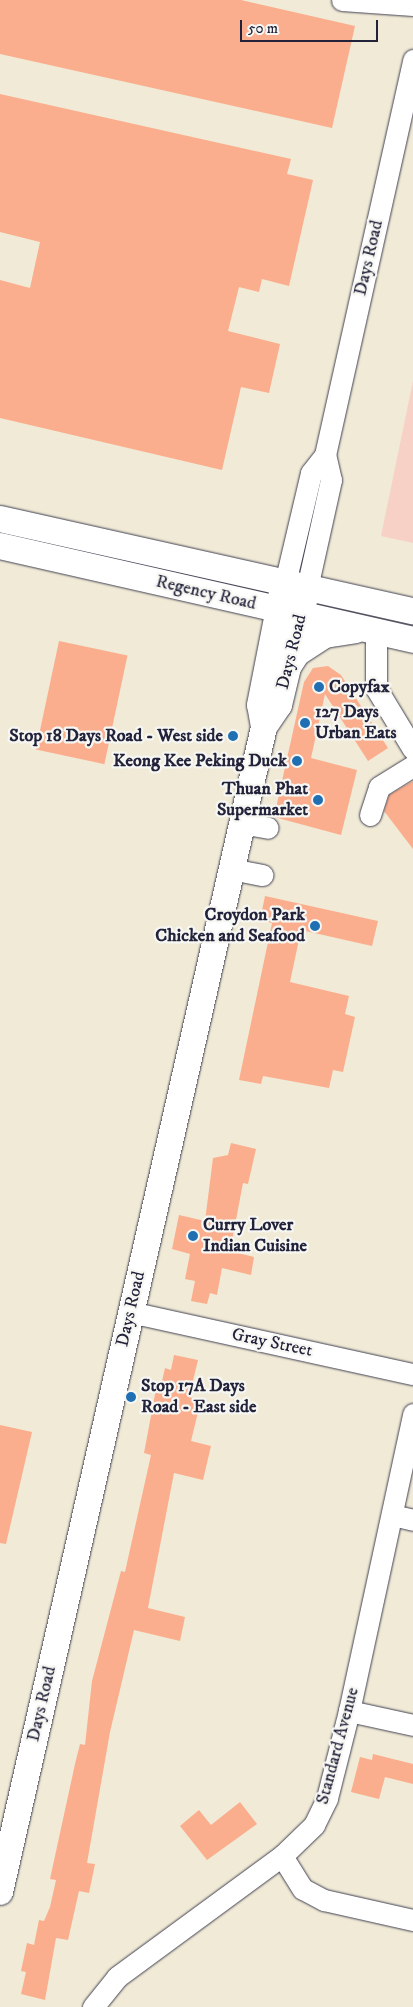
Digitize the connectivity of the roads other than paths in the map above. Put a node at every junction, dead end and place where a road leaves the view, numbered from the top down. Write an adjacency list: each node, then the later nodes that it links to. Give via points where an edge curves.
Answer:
1 (342, 0): 2 (street)
2 (413, 5)
3 (413, 60): 6 (street, Days Road, via 325,455 311,473)
4 (0, 518): 6 (main road, Regency Road)
5 (0, 546): 8 (main road, Regency Road)
6 (296, 585): 7 (main road, Regency Road); 8 (main road, Days Road)
7 (413, 611)
8 (290, 612): 9 (main road, Regency Road); 11 (main road, Days Road); 12 (main road, Days Road, via 260,705)
9 (370, 630): 10 (main road, Regency Road); 11 (main road, via 325,635 297,653); 13 (street, via 376,688)
10 (413, 640)
11 (287, 669): 12 (main road, Days Road, via 279,705)
12 (264, 727): 16 (main road, Days Road)
13 (413, 749)
14 (413, 766): 15 (street, via 379,787)
15 (370, 815)
16 (241, 823): 17 (street); 18 (main road, Days Road)
17 (268, 828)
18 (231, 869): 19 (street); 20 (main road, Days Road)
19 (262, 875)
20 (130, 1312): 21 (street, Gray Street); 28 (main road, Days Road)
21 (413, 1374)
22 (413, 1414): 23 (street, Standard Avenue)
23 (392, 1515): 24 (street); 25 (street, Standard Avenue)
24 (413, 1520)
25 (349, 1711): 26 (street); 27 (street, Standard Avenue, via 327,1798 314,1825)
26 (413, 1725)
27 (282, 1856): 29 (street, via 303,1889 324,1900); 30 (street, Standard Avenue, via 117,1977)
28 (0, 1892)
29 (413, 1920)
30 (93, 2007)

